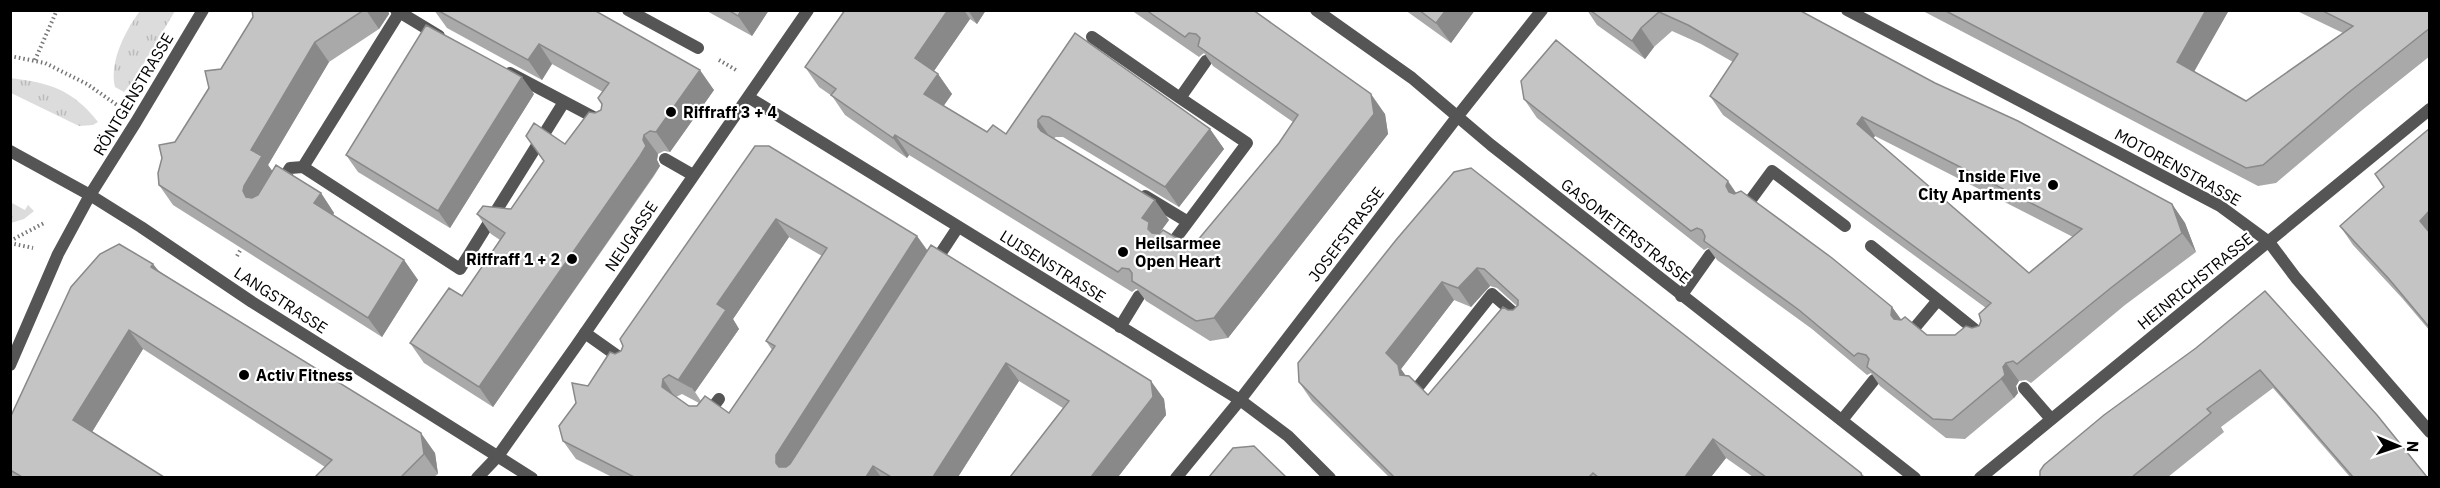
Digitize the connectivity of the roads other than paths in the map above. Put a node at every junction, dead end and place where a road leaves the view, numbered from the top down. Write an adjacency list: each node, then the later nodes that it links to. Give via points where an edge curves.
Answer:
1 (203, 10): 25 (street, RÖNTGENSTRASSE)
2 (628, 10): 10 (street)
3 (808, 10): 13 (street, NEUGASSE)
4 (1316, 10): 17 (street, GASOMETERSTRASSE, via 1412,78)
5 (1542, 10): 17 (street, JOSEFSTRASSE)
6 (1847, 10): 30 (street, MOTORENSTRASSE, via 2220,206)
7 (398, 12): 9 (street); 21 (street)
8 (1092, 37): 14 (street)
9 (448, 40)
10 (698, 48)
11 (1206, 61): 14 (street)
12 (500, 68): 15 (street)
13 (748, 97): 22 (street, NEUGASSE); 28 (street, LUISENSTRASSE)
14 (1180, 98): 27 (street, via 1247,143)
15 (564, 102): 18 (street); 21 (street, via 460,269)
16 (2430, 109): 30 (street, HEINRICHSTRASSE)
17 (1457, 117): 36 (street, GASOMETERSTRASSE); 49 (street, JOSEFSTRASSE)
18 (608, 125)
19 (10, 151): 25 (street, LANGSTRASSE)
20 (665, 159): 22 (street)
21 (303, 167): 24 (street, via 290,168)
22 (693, 175): 41 (street, NEUGASSE)
23 (1138, 192): 27 (street)
24 (275, 193)
25 (90, 195): 44 (street, RÖNTGENSTRASSE, via 58,254); 54 (street, LANGSTRASSE)
26 (1747, 205): 29 (street, via 1772,171)
27 (1188, 222): 31 (street)
28 (958, 226): 34 (street); 39 (street, LUISENSTRASSE)
29 (1845, 226)
30 (2269, 242): 51 (street, HEINRICHSTRASSE); 53 (street, MOTORENSTRASSE)
31 (1170, 246)
32 (1871, 246): 37 (street)
33 (1710, 255): 36 (street)
34 (928, 274)
35 (1139, 296): 39 (street)
36 (1681, 296): 52 (street, GASOMETERSTRASSE)
37 (1938, 300): 40 (street); 42 (street)
38 (1523, 321): 46 (street, via 1492,294)
39 (1120, 327): 49 (street, LUISENSTRASSE)
40 (1912, 331)
41 (585, 333): 43 (street); 54 (street, NEUGASSE)
42 (1986, 339)
43 (628, 364)
44 (10, 365)
45 (1874, 380): 52 (street)
46 (1418, 387)
47 (2024, 388): 51 (street)
48 (719, 399): 50 (street, via 706,417)
49 (1240, 400): 57 (street, JOSEFSTRASSE); 58 (street, LUISENSTRASSE, via 1288,436)
50 (698, 412)
51 (2050, 419): 60 (street, HEINRICHSTRASSE)
52 (1842, 420): 59 (street, GASOMETERSTRASSE)
53 (2430, 432)
54 (498, 456): 55 (street, NEUGASSE); 56 (street, LANGSTRASSE)
55 (477, 477)
56 (532, 477)
57 (1176, 477)
58 (1330, 477)
59 (1915, 477)
60 (1980, 477)

